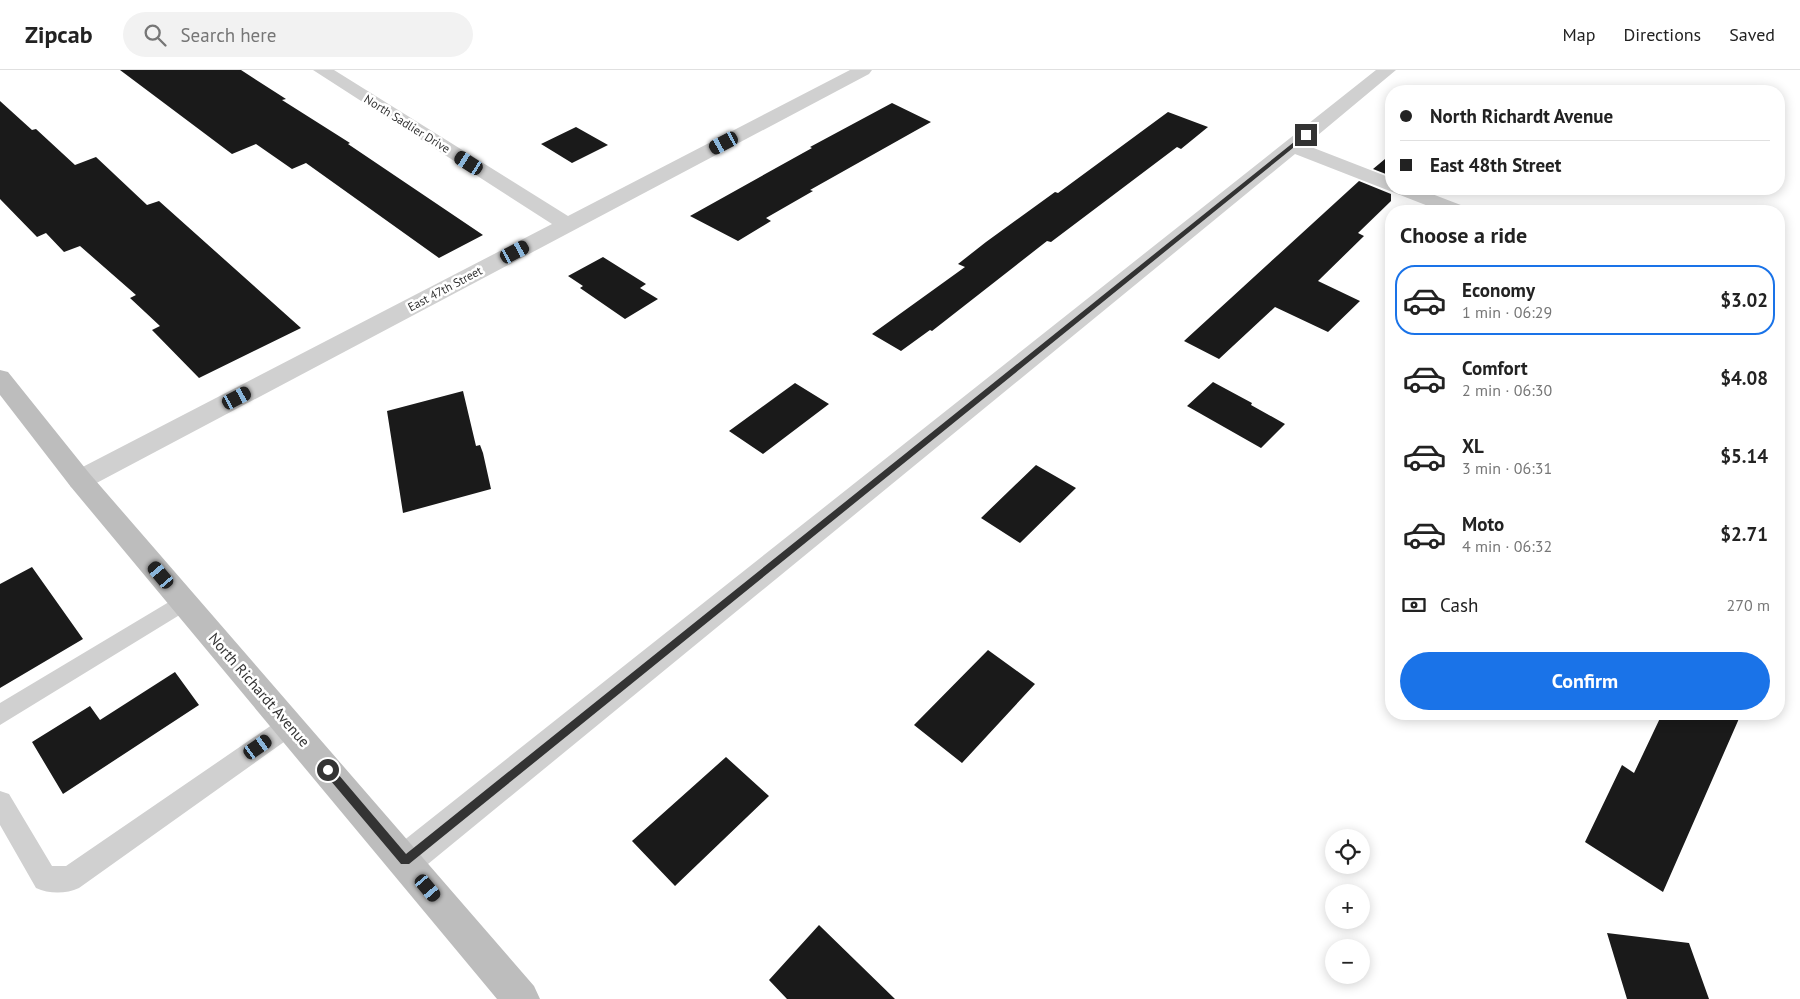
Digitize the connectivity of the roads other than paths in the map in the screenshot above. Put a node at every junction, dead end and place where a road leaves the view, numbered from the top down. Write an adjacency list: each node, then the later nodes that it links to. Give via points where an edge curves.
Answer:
1 (322, 70): 8 (street, North Sadlier Drive)
2 (862, 70): 8 (street, East 47th Street)
3 (1387, 70): 4 (street)
4 (1292, 146): 5 (street); 15 (street)
5 (1385, 183)
6 (1418, 195): 7 (street)
7 (1443, 205)
8 (568, 225): 10 (street, East 47th Street)
9 (0, 378): 10 (street, North Richardt Avenue)
10 (80, 480): 11 (street, North Richardt Avenue)
11 (184, 602): 12 (lane); 13 (street, North Richardt Avenue)
12 (0, 715)
13 (290, 725): 14 (lane, via 70,879 46,879); 15 (street, North Richardt Avenue)
14 (0, 802)
15 (405, 861): 16 (street, North Richardt Avenue)
16 (521, 999)

